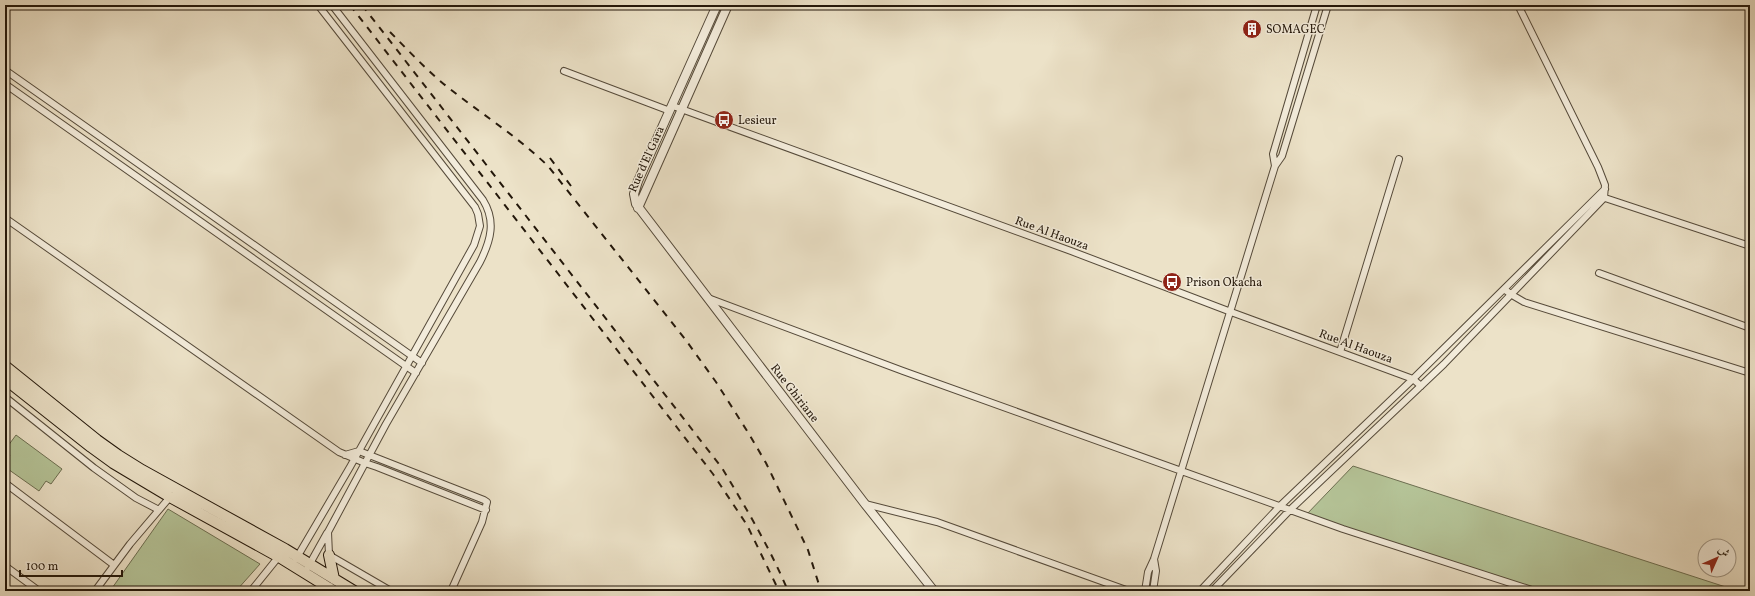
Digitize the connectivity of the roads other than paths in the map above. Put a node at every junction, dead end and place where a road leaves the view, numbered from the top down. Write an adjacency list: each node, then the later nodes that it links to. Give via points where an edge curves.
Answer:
1 (318, 5): 22 (street, via 475,207 480,221)
2 (332, 5): 23 (street, via 483,200 491,217)
3 (717, 5): 11 (street, Rue d'El Gara)
4 (728, 5): 12 (street, Rue d'El Gara)
5 (1317, 5): 14 (street, via 1273,154)
6 (1328, 5): 14 (street, via 1282,156)
7 (1518, 5): 15 (street, via 1598,167)
8 (5, 70): 20 (street)
9 (564, 72): 11 (street, Rue Al Haouza)
10 (5, 84): 21 (street)
11 (671, 108): 12 (street, Rue Al Haouza); 18 (street, Rue d'El Gara, via 636,187 634,196)
12 (682, 109): 18 (street, Rue d'El Gara); 29 (street, Rue Al Haouza)
13 (1399, 159): 31 (street)
14 (1275, 166): 29 (street)
15 (1605, 189): 16 (street); 17 (street)
16 (1596, 196): 17 (street); 26 (street)
17 (1604, 198): 24 (street); 27 (street)
18 (638, 208): 28 (street, Rue Ghiriane)
19 (5, 218): 45 (street)
20 (220, 222): 21 (street); 32 (street)
21 (214, 231): 35 (street)
22 (478, 235): 23 (street); 32 (street)
23 (490, 238): 33 (street, via 480,262)
24 (1750, 246)
25 (1598, 272): 30 (street)
26 (1504, 289): 27 (street); 39 (street)
27 (1512, 295): 37 (street, via 1524,302); 40 (street)
28 (707, 298): 49 (street); 52 (street, Rue Ghiriane)
29 (1231, 312): 31 (street, Rue Al Haouza); 49 (street)
30 (1750, 328)
31 (1340, 352): 39 (street, Rue Al Haouza)
32 (412, 356): 33 (street); 35 (street)
33 (422, 363): 36 (street)
34 (5, 366): 58 (main road, via 118,455)
35 (406, 366): 36 (street); 41 (street)
36 (416, 373): 43 (street)
37 (1750, 373)
38 (5, 379): 51 (main road, via 91,448)
39 (1413, 379): 40 (street, Rue Al Haouza); 53 (street)
40 (1421, 386): 56 (street)
41 (391, 394): 43 (street); 44 (street)
42 (5, 397): 54 (street, via 94,468 136,498)
43 (400, 399): 46 (street)
44 (359, 451): 45 (street); 46 (street); 47 (street)
45 (346, 455): 47 (street)
46 (369, 455): 48 (street); 55 (street, via 484,500 488,504)
47 (354, 459): 48 (street); 60 (street)
48 (365, 463): 55 (street); 57 (street)
49 (1180, 471): 53 (street); 62 (street)
50 (5, 483): 64 (street)
51 (170, 497): 54 (street); 61 (main road)
52 (865, 504): 76 (street, Rue Ghiriane); 77 (street, via 937,522)
53 (1280, 506): 56 (street); 80 (street)
54 (158, 510): 64 (street)
55 (486, 510): 75 (street)
56 (1290, 510): 81 (street); 82 (street)
57 (328, 532): 59 (street); 63 (street)
58 (285, 549): 60 (main road); 61 (street)
59 (329, 555): 68 (main road); 74 (street)
60 (297, 556): 63 (main road); 66 (street)
61 (279, 557): 66 (main road); 71 (street)
62 (1154, 559): 78 (street, via 1148,572); 79 (street)
63 (310, 564): 67 (street); 68 (main road)
64 (114, 565): 70 (street)
65 (5, 566): 69 (street)
66 (292, 566): 67 (main road)
67 (304, 573): 72 (main road)
68 (334, 579): 73 (main road)
69 (39, 591)
70 (95, 591)
71 (251, 591)
72 (334, 591)
73 (354, 591)
74 (391, 591)
75 (451, 591)
76 (934, 591)
77 (1129, 591)
78 (1145, 591)
79 (1154, 591)
80 (1200, 591)
81 (1212, 591)
82 (1536, 591)

